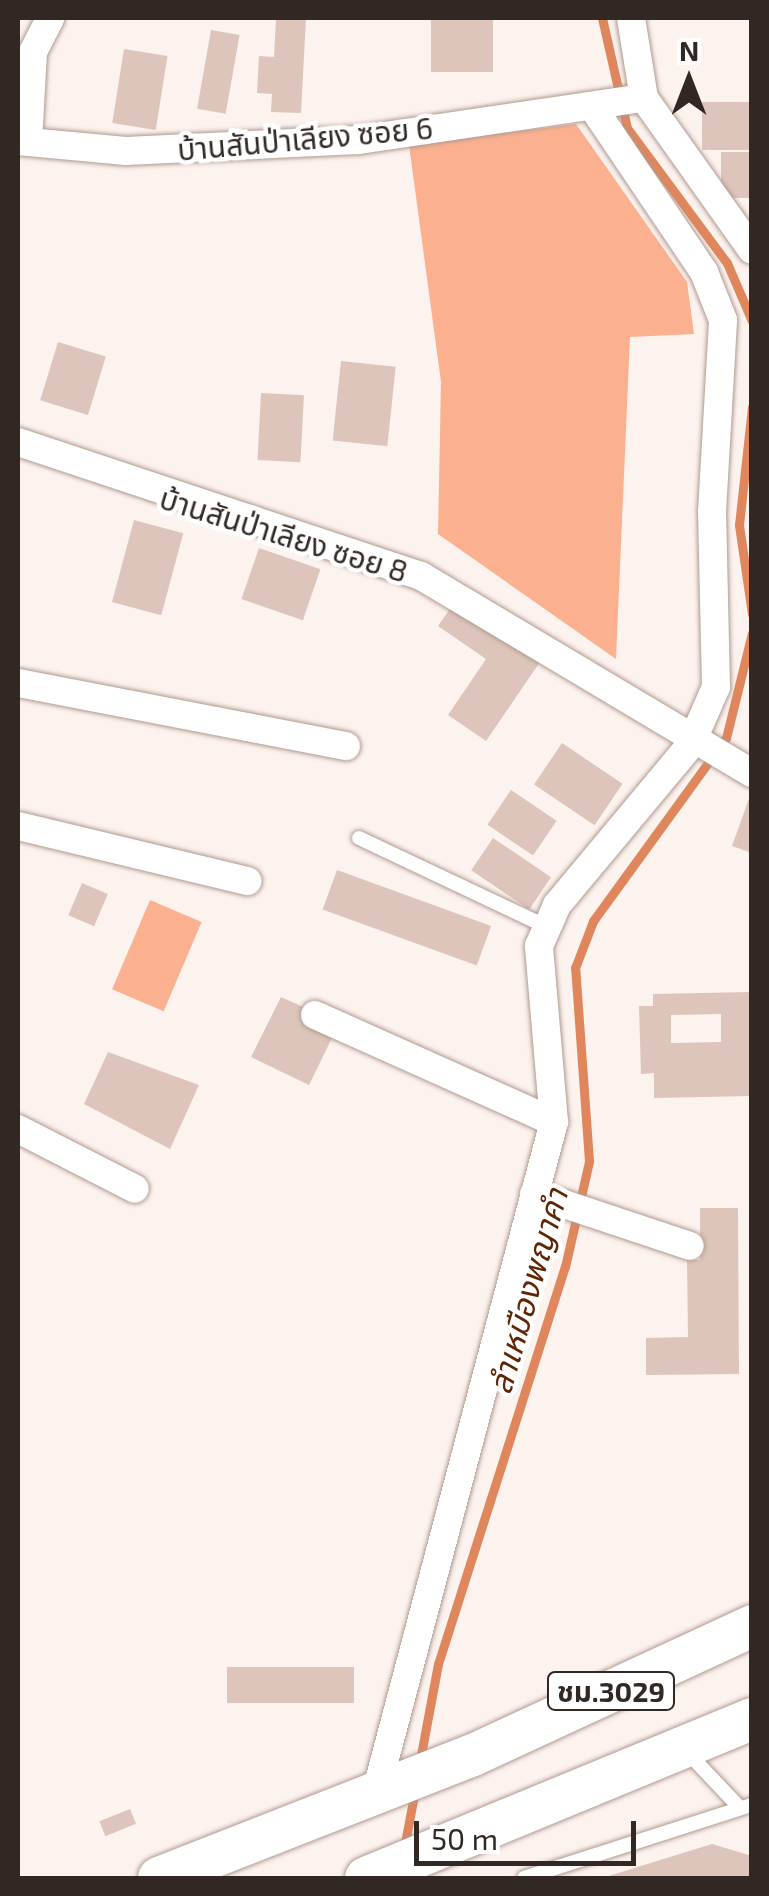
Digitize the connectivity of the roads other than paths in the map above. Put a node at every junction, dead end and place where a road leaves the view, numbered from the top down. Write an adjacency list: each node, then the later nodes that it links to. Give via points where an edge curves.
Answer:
1 (50, 18): 4 (street, via 33,52)
2 (631, 18): 3 (street)
3 (620, 102): 4 (street, บ้านสันป่าเลียง ซอย 6, via 358,140 126,151); 5 (street); 9 (street, via 723,320 712,512 716,687)
4 (23, 141)
5 (752, 250)
6 (18, 442): 9 (street, บ้านสันป่าเลียง ซอย 8, via 421,576)
7 (18, 683): 8 (street)
8 (346, 746)
9 (700, 749): 10 (street, บ้านสันป่าเลียง ซอย 8); 14 (street)
10 (743, 770)
11 (18, 826): 13 (street)
12 (359, 838): 14 (lane)
13 (247, 881)
14 (548, 927): 16 (street, via 540,946)
15 (315, 1015): 16 (street)
16 (554, 1122): 19 (street)
17 (18, 1130): 18 (street)
18 (135, 1189)
19 (546, 1198): 20 (street); 24 (street)
20 (690, 1246)
21 (752, 1626): 24 (main road, ชม.3029)
22 (752, 1719): 23 (main road, ชม.3029)
23 (683, 1748): 25 (lane); 26 (main road, ชม.3029)
24 (386, 1791): 27 (main road, ชม.3029)
25 (745, 1806): 28 (lane)
26 (372, 1876)
27 (159, 1878)
28 (524, 1878)

